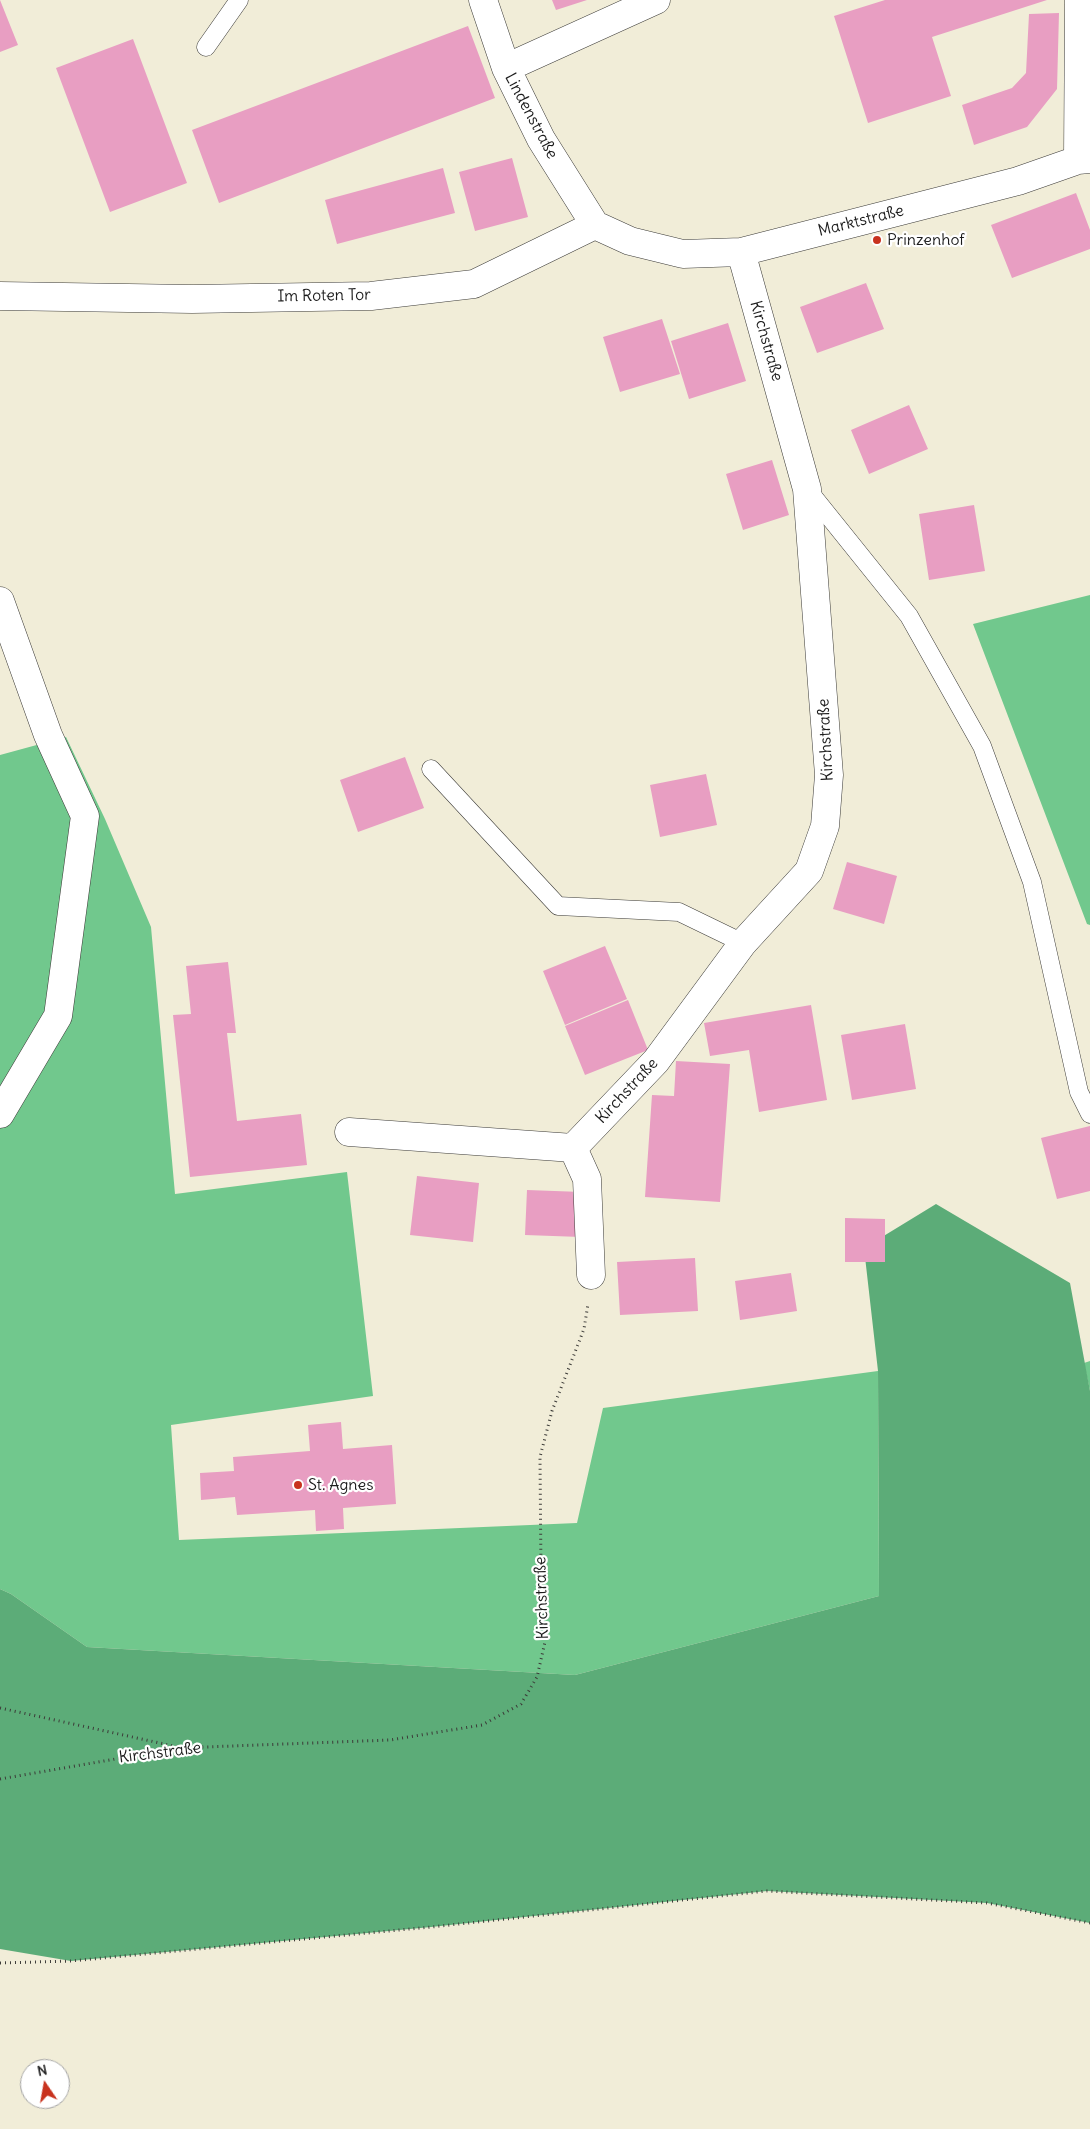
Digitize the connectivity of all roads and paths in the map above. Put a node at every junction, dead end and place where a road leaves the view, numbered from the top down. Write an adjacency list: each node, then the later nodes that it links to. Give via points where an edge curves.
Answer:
1 (239, 0): 5 (lane)
2 (483, 0): 6 (street, Lindenstraße)
3 (656, 0): 6 (street)
4 (1079, 0): 7 (street)
5 (206, 47)
6 (506, 68): 8 (street, Lindenstraße, via 541,139)
7 (1084, 160): 9 (street, Marktstraße, via 1018,181)
8 (595, 225): 9 (street, Marktstraße, via 630,241 683,254); 10 (street, Im Roten Tor, via 474,284 371,296 192,299)
9 (741, 252): 11 (street, Kirchstraße)
10 (0, 296)
11 (808, 489): 14 (street, Kirchstraße, via 829,775 825,826 809,871); 16 (lane, via 909,616 982,746 1032,882 1078,1092)
12 (0, 601): 15 (street, via 48,735 85,816 58,1016)
13 (431, 769): 14 (lane, via 558,906 679,912)
14 (743, 943): 18 (street, Kirchstraße, via 656,1061)
15 (0, 1114)
16 (1090, 1114)
17 (349, 1132): 18 (street)
18 (573, 1148): 19 (street, via 587,1179)
19 (591, 1275): 21 (path, Kirchstraße, via 584,1329 552,1411 540,1456 545,1642 537,1677 522,1704 482,1726 390,1740)
20 (0, 1708): 21 (path)
21 (179, 1748): 22 (path, Kirchstraße)
22 (0, 1779)
23 (1090, 1923): 24 (path, via 986,1903 767,1891 402,1930 71,1960)
24 (0, 1963)

